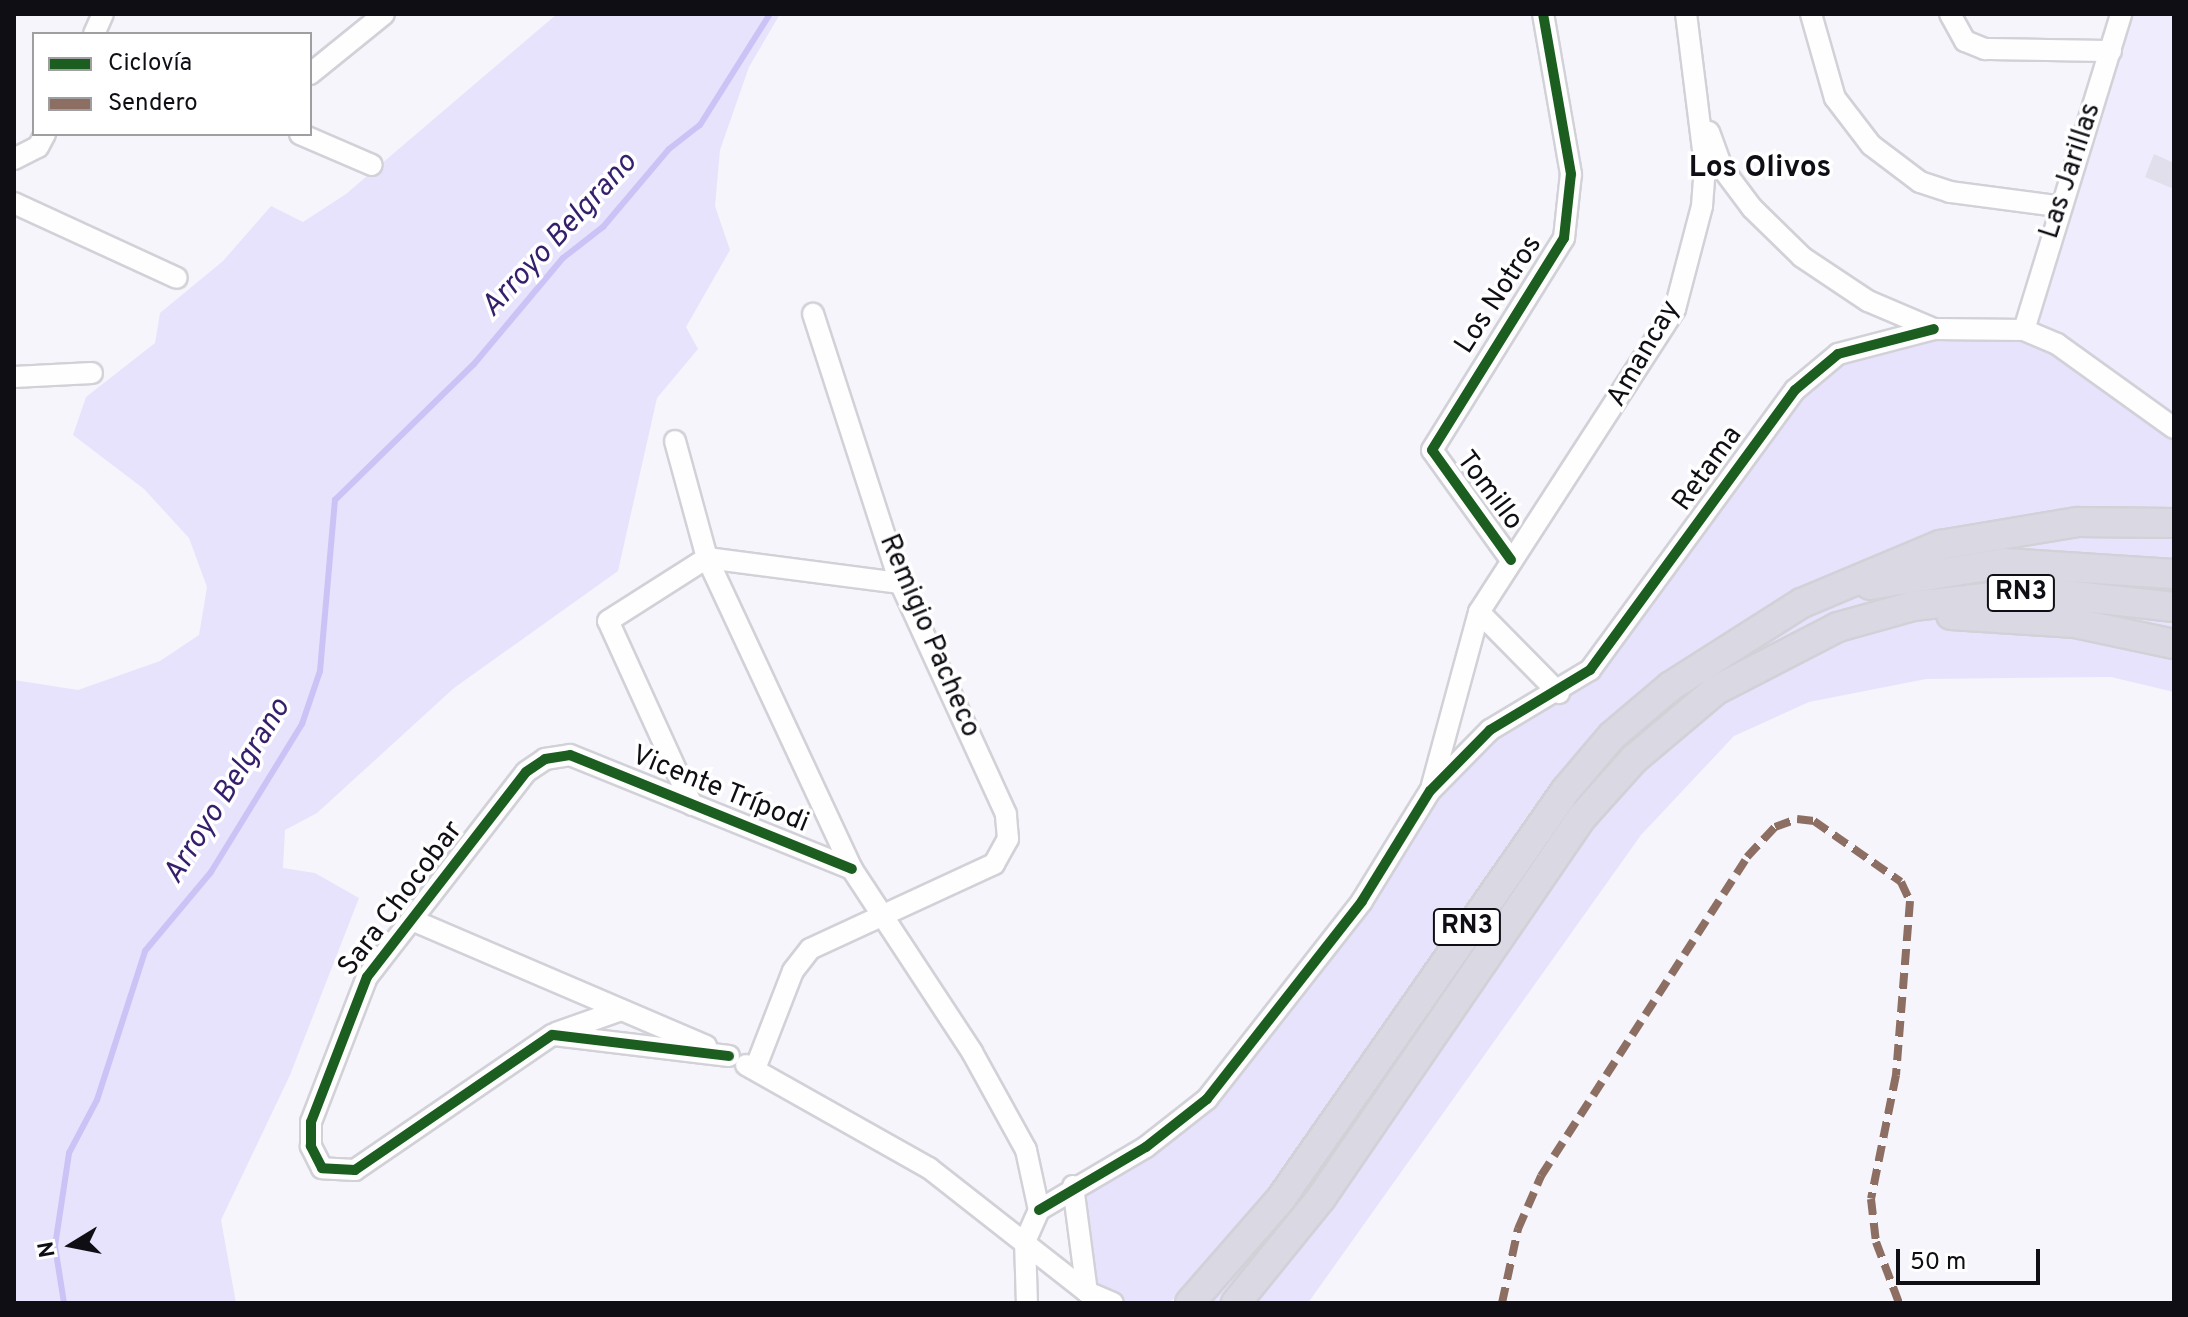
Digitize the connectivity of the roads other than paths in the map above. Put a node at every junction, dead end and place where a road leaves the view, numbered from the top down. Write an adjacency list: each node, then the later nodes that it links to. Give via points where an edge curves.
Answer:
1 (384, 14): 8 (street)
2 (1543, 14): 24 (street, Los Notros, via 1571,174 1564,238)
3 (1686, 14): 9 (street, Amancay)
4 (1811, 14): 15 (street, via 1835,98 1871,145 1920,182 1950,192)
5 (1950, 14): 7 (street, via 1965,41 1985,49)
6 (2121, 14): 7 (street, Las Jarillas)
7 (2111, 51): 15 (street, Las Jarillas)
8 (312, 72)
9 (1701, 110): 18 (street, via 1722,168 1802,257 1868,301); 27 (street, Amancay, via 1702,206 1675,309)
10 (44, 136): 12 (street, via 38,147)
11 (305, 136): 13 (street)
12 (14, 159)
13 (372, 165)
14 (14, 203): 16 (street)
15 (2057, 206): 19 (street, Las Jarillas)
16 (177, 278)
17 (813, 314): 29 (street, Remigio Pacheco)
18 (1934, 329): 19 (street); 35 (street, Retama, via 1838,354 1795,390 1590,670)
19 (2024, 330): 22 (street, via 2057,344)
20 (92, 373): 21 (street)
21 (14, 377)
22 (2174, 428)
23 (675, 441): 26 (street)
24 (1432, 450): 27 (street, Tomillo)
25 (2174, 523): 33 (highway, via 2078,522 1940,545 1840,584)
26 (707, 558): 29 (street); 38 (street, Vicente Trípodi, via 608,621); 39 (street)
27 (1511, 560): 31 (street, Amancay)
28 (2174, 574): 33 (highway, RN3, via 2063,563 1975,565 1852,590)
29 (900, 583): 41 (street, Remigio Pacheco, via 1006,814 1008,839 994,864)
30 (2174, 607): 32 (highway, RN3, via 2038,592 1953,598)
31 (1479, 612): 35 (street); 37 (street, Amancay)
32 (1870, 617): 34 (highway, via 2004,614); 55 (highway, RN3, via 1783,652 1716,690 1606,787 1321,1198)
33 (1765, 625): 49 (highway, RN3, via 1671,686 1592,758 1280,1200)
34 (2174, 644)
35 (1559, 693): 37 (street, Retama, via 1490,730)
36 (570, 755): 38 (street, Vicente Trípodi); 40 (street, Sara Chocobar, via 526,772)
37 (1430, 791): 46 (street, via 1362,901 1207,1099 1146,1147)
38 (692, 805): 39 (street, Vicente Trípodi)
39 (852, 869): 41 (street)
40 (412, 920): 42 (street); 43 (street, Sara Chocobar, via 358,995 311,1122 311,1146 322,1168 355,1170)
41 (885, 920): 45 (street, via 810,949 793,971); 47 (street, via 1018,1133)
42 (621, 1010): 43 (street); 44 (street)
43 (552, 1035): 44 (street)
44 (729, 1056): 45 (street)
45 (755, 1069): 48 (street, via 929,1168)
46 (1073, 1186): 47 (street); 50 (street)
47 (1039, 1210): 48 (street)
48 (1025, 1241): 50 (street); 51 (street)
49 (1216, 1274): 53 (highway); 54 (highway, RN3)
50 (1087, 1292): 52 (street)
51 (1027, 1303)
52 (1113, 1303)
53 (1166, 1303)
54 (1190, 1303)
55 (1236, 1303)

